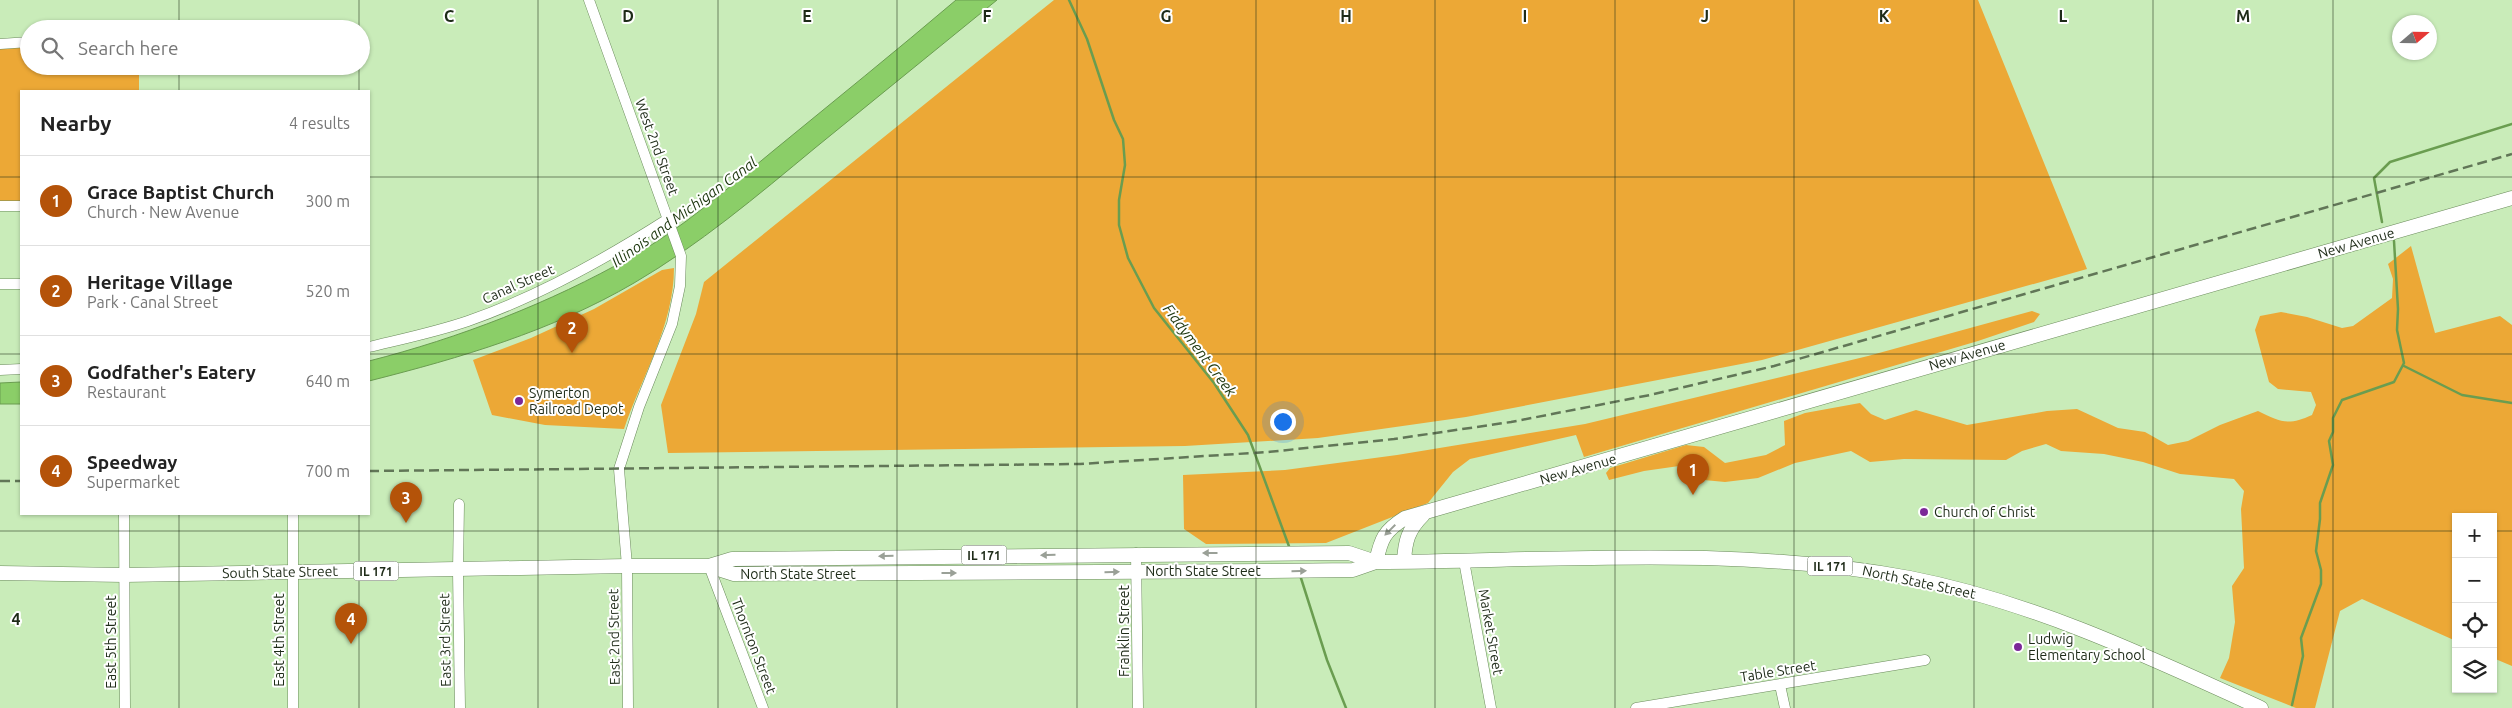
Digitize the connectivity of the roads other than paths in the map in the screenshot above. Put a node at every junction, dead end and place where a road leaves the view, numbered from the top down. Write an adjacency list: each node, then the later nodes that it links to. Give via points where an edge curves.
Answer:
1 (589, 0): 7 (street, West 2nd Street)
2 (20, 43): 3 (street)
3 (0, 44)
4 (2512, 198): 16 (main road, New Avenue)
5 (0, 206): 6 (street)
6 (20, 206)
7 (668, 219): 10 (street, Canal Street, via 592,264 504,306 469,321); 21 (street, West 2nd Street, via 681,256 680,286 672,324 638,407 619,469)
8 (0, 284): 9 (street)
9 (20, 284)
10 (370, 347)
11 (20, 369): 12 (street)
12 (0, 370)
13 (459, 504): 23 (street, East 3rd Street)
14 (124, 515): 27 (street, East 5th Street)
15 (293, 515): 24 (street, East 4th Street)
16 (1423, 515): 19 (main road, New Avenue, one-way to 19, via 1405,518 1390,527 1380,541); 20 (main road, via 1411,527 1405,542)
17 (1136, 553): 19 (main road, North State Street / IL 171, one-way to 17, via 1349,553 1328,552); 22 (main road, North State Street / IL 171, one-way to 22, via 732,559); 25 (street, Franklin Street)
18 (1464, 561): 20 (main road, North State Street / IL 171); 36 (street, Market Street); 39 (main road, North State Street / IL 171, via 1759,559 1911,578 1978,594 2060,621 2156,660)
19 (1376, 562): 20 (main road, North State Street / IL 171); 25 (main road, North State Street / IL 171, one-way to 19, via 1353,570)
20 (1404, 562)
21 (627, 566): 22 (main road, South State Street / IL 171); 23 (main road, South State Street / IL 171); 33 (street, East 2nd Street)
22 (709, 566): 25 (main road, North State Street / IL 171, one-way to 25, via 734,574); 34 (street, Thornton Street)
23 (458, 571): 24 (main road, South State Street / IL 171); 32 (street, East 3rd Street)
24 (293, 572): 27 (main road, South State Street / IL 171); 31 (street, East 4th Street)
25 (1137, 572): 35 (street, Franklin Street)
26 (0, 574): 27 (main road, South State Street / IL 171)
27 (124, 575): 30 (street, East 5th Street)
28 (1925, 660): 29 (street, Table Street)
29 (1780, 684): 37 (street, Table Street); 38 (street)
30 (125, 708)
31 (293, 708)
32 (460, 708)
33 (628, 708)
34 (763, 708)
35 (1138, 708)
36 (1490, 708)
37 (1636, 708)
38 (1785, 708)
39 (2260, 708)

